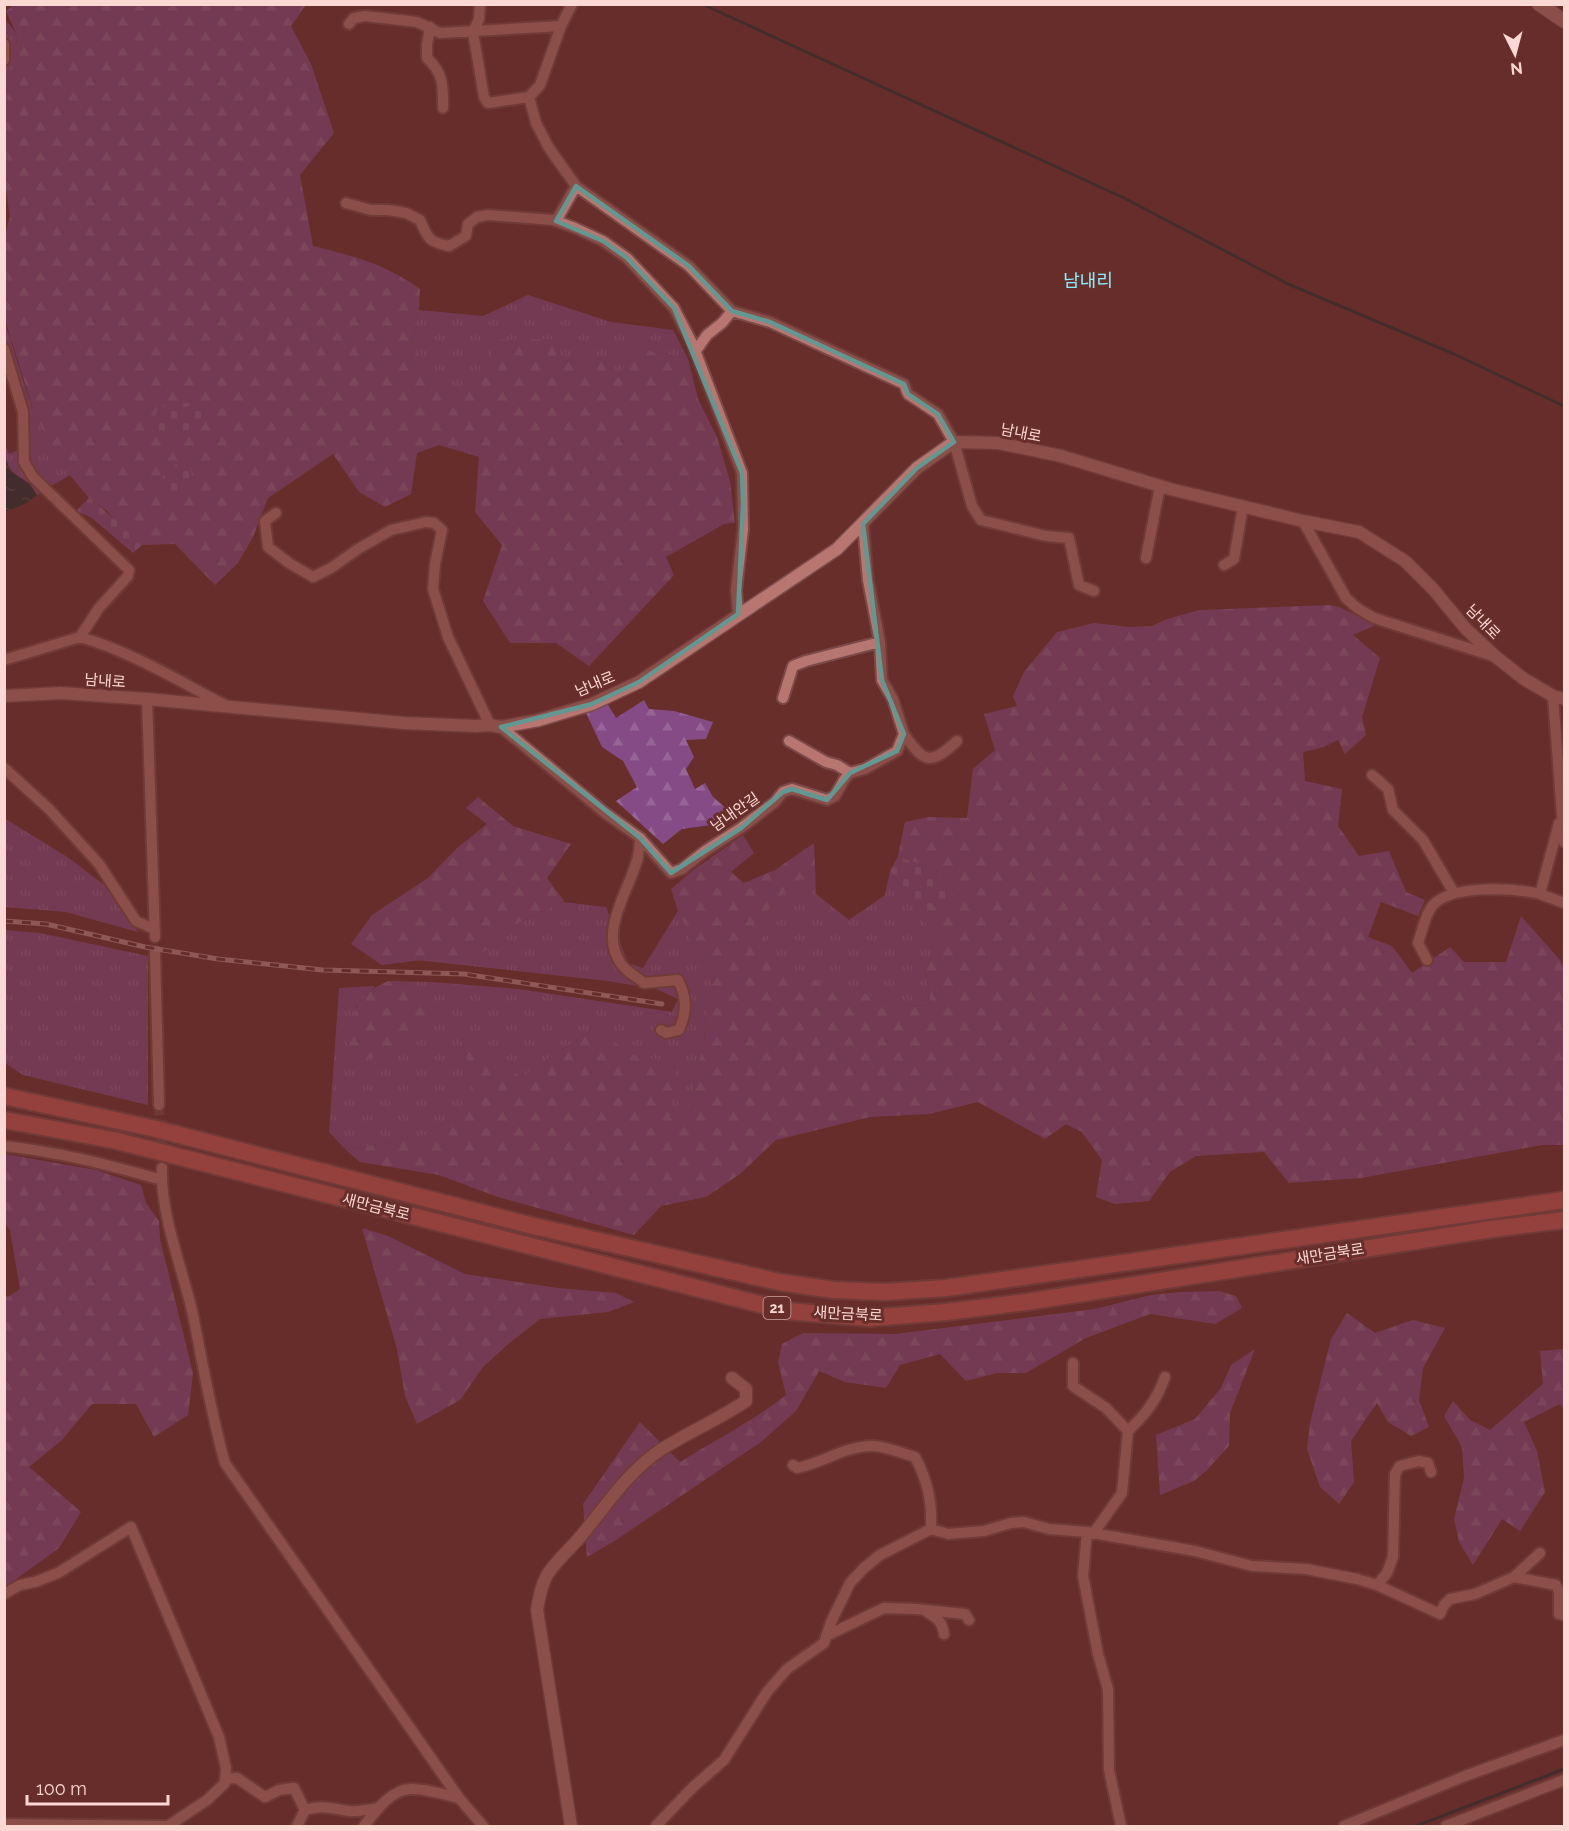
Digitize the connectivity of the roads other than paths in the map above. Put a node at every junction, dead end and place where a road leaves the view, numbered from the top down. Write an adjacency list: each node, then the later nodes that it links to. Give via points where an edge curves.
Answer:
1 (480, 4): 8 (street, via 479,19)
2 (572, 4): 6 (street)
3 (1539, 4): 4 (main road)
4 (1564, 21)
5 (349, 24): 7 (street, via 354,18 365,16)
6 (561, 26): 8 (street); 11 (street, via 540,85)
7 (430, 27): 8 (street, via 441,33); 12 (street, via 427,58 442,82)
8 (472, 32): 11 (street, via 488,103)
9 (4, 44): 10 (street)
10 (4, 60)
11 (529, 97): 13 (street, via 549,148)
12 (443, 108)
13 (576, 186): 15 (street); 16 (street, via 690,266)
14 (346, 202): 15 (street, via 371,210 406,213 420,220 433,243 449,246 466,236 468,224 477,217 498,215)
15 (556, 221): 18 (street, via 603,241 627,258 674,308)
16 (732, 311): 18 (street); 19 (street, via 770,322 903,384 908,394 938,414)
17 (4, 349): 29 (street, via 22,412 24,462 33,477 129,570 129,576 99,608)
18 (695, 352): 28 (street, via 742,473)
19 (954, 442): 20 (street, 남내로, via 998,442 1086,462); 24 (street, 남내로, via 917,468); 27 (street, via 972,506 981,520 1069,538 1079,585)
20 (1160, 486): 21 (street, 남내로); 25 (street)
21 (1243, 506): 23 (street, 남내로); 26 (street, via 1234,559)
22 (276, 513): 38 (street, via 265,521 268,546 313,577 391,530 426,522 442,530 433,589 448,637)
23 (1303, 521): 31 (street, 남내로, via 1359,531 1406,561); 31 (street, via 1346,598 1357,608 1374,618)
24 (863, 524): 28 (street, 남내로, via 837,549); 30 (street, via 868,580)
25 (1146, 558)
26 (1224, 565)
27 (1094, 591)
28 (738, 614): 38 (street, 남내로, via 639,682 592,704 539,720)
29 (80, 637): 32 (street); 37 (street, via 136,657)
30 (880, 642): 34 (street, via 793,666); 39 (street, via 882,680 893,699)
31 (1496, 657): 35 (street, 남내로, via 1524,679)
32 (4, 660)
33 (4, 696): 36 (street, 남내로, via 61,693)
34 (783, 698)
35 (1559, 698): 45 (street)
36 (147, 699): 37 (street, 남내로); 42 (street, via 154,933 136,921 99,864 49,808)
37 (228, 706): 38 (street, 남내로, via 404,723)
38 (495, 726): 46 (street, 남내안길)
39 (904, 734): 41 (street, via 918,754 926,758 935,758); 43 (street, via 897,752)
40 (789, 741): 43 (street)
41 (957, 741)
42 (4, 768)
43 (850, 773): 46 (street, 남내안길, via 835,796 827,800 792,789 783,792 741,828 671,873)
44 (1372, 775): 48 (street, via 1388,789 1393,810 1423,840)
45 (1562, 811): 47 (street); 49 (street)
46 (640, 838): 53 (street, via 638,858 614,923 613,950 622,966 644,982 678,980 684,993 685,1016 679,1030)
47 (1564, 842)
48 (1454, 893): 49 (street, via 1489,889); 52 (street, via 1432,906 1418,944)
49 (1540, 894): 50 (street)
50 (1564, 903)
51 (155, 952): 56 (street)
52 (1427, 960)
53 (661, 1030)
54 (4, 1084): 59 (highway)
55 (4, 1096): 59 (highway, 새만금북로 / 21)
56 (159, 1105)
57 (4, 1120): 60 (highway, 새만금북로 / 21)
58 (4, 1129): 60 (highway)
59 (156, 1129): 64 (highway, 새만금북로 / 21, via 529,1225 779,1282 834,1290 946,1288)
60 (113, 1140): 65 (highway, 새만금북로 / 21, via 787,1311 870,1318 1026,1302)
61 (4, 1146): 63 (street, via 90,1159)
62 (162, 1168): 63 (street)
63 (162, 1180): 86 (street, via 225,1463)
64 (1564, 1200)
65 (1564, 1220)
66 (1073, 1364): 69 (street, via 1073,1386 1106,1408)
67 (1165, 1377): 69 (street, via 1158,1397)
68 (732, 1378): 94 (street, via 746,1389 746,1401 660,1450 642,1466 558,1561 540,1591 537,1610)
69 (1128, 1431): 73 (street, via 1122,1493)
70 (793, 1465): 72 (street, via 809,1466 849,1450 874,1446 915,1457 932,1505)
71 (1431, 1472): 76 (street, via 1428,1463 1419,1461 1400,1466 1395,1473 1393,1557)
72 (931, 1529): 73 (street, via 948,1533 984,1531 1024,1522); 82 (street, via 880,1555 864,1568 850,1583)
73 (1090, 1533): 76 (street, via 1195,1551 1252,1566 1306,1569); 96 (street, via 1083,1576 1108,1689 1109,1770)
74 (1540, 1553): 75 (street)
75 (1514, 1577): 76 (street, via 1476,1594 1450,1599 1440,1614); 79 (street, via 1556,1585 1559,1614)
76 (1377, 1585)
77 (4, 1594): 84 (street, via 58,1574 131,1527 219,1737)
78 (921, 1610): 80 (street, via 965,1614); 81 (street, via 938,1618); 82 (street, via 884,1608)
79 (1564, 1615)
80 (969, 1620)
81 (944, 1634)
82 (826, 1636): 95 (street, via 824,1642 787,1669 766,1692 724,1760)
83 (1564, 1740): 97 (street)
84 (225, 1779): 88 (street, via 237,1778 265,1797 294,1788); 90 (street, via 207,1800)
85 (1564, 1780): 98 (street)
86 (459, 1798): 87 (street, via 411,1789 398,1792); 93 (street)
87 (378, 1808): 88 (street); 92 (street)
88 (304, 1810): 91 (street)
89 (4, 1824): 90 (street)
90 (168, 1826)
91 (297, 1827)
92 (363, 1827)
93 (483, 1827)
94 (571, 1827)
95 (656, 1827)
96 (1121, 1827)
97 (1344, 1827)
98 (1446, 1827)

